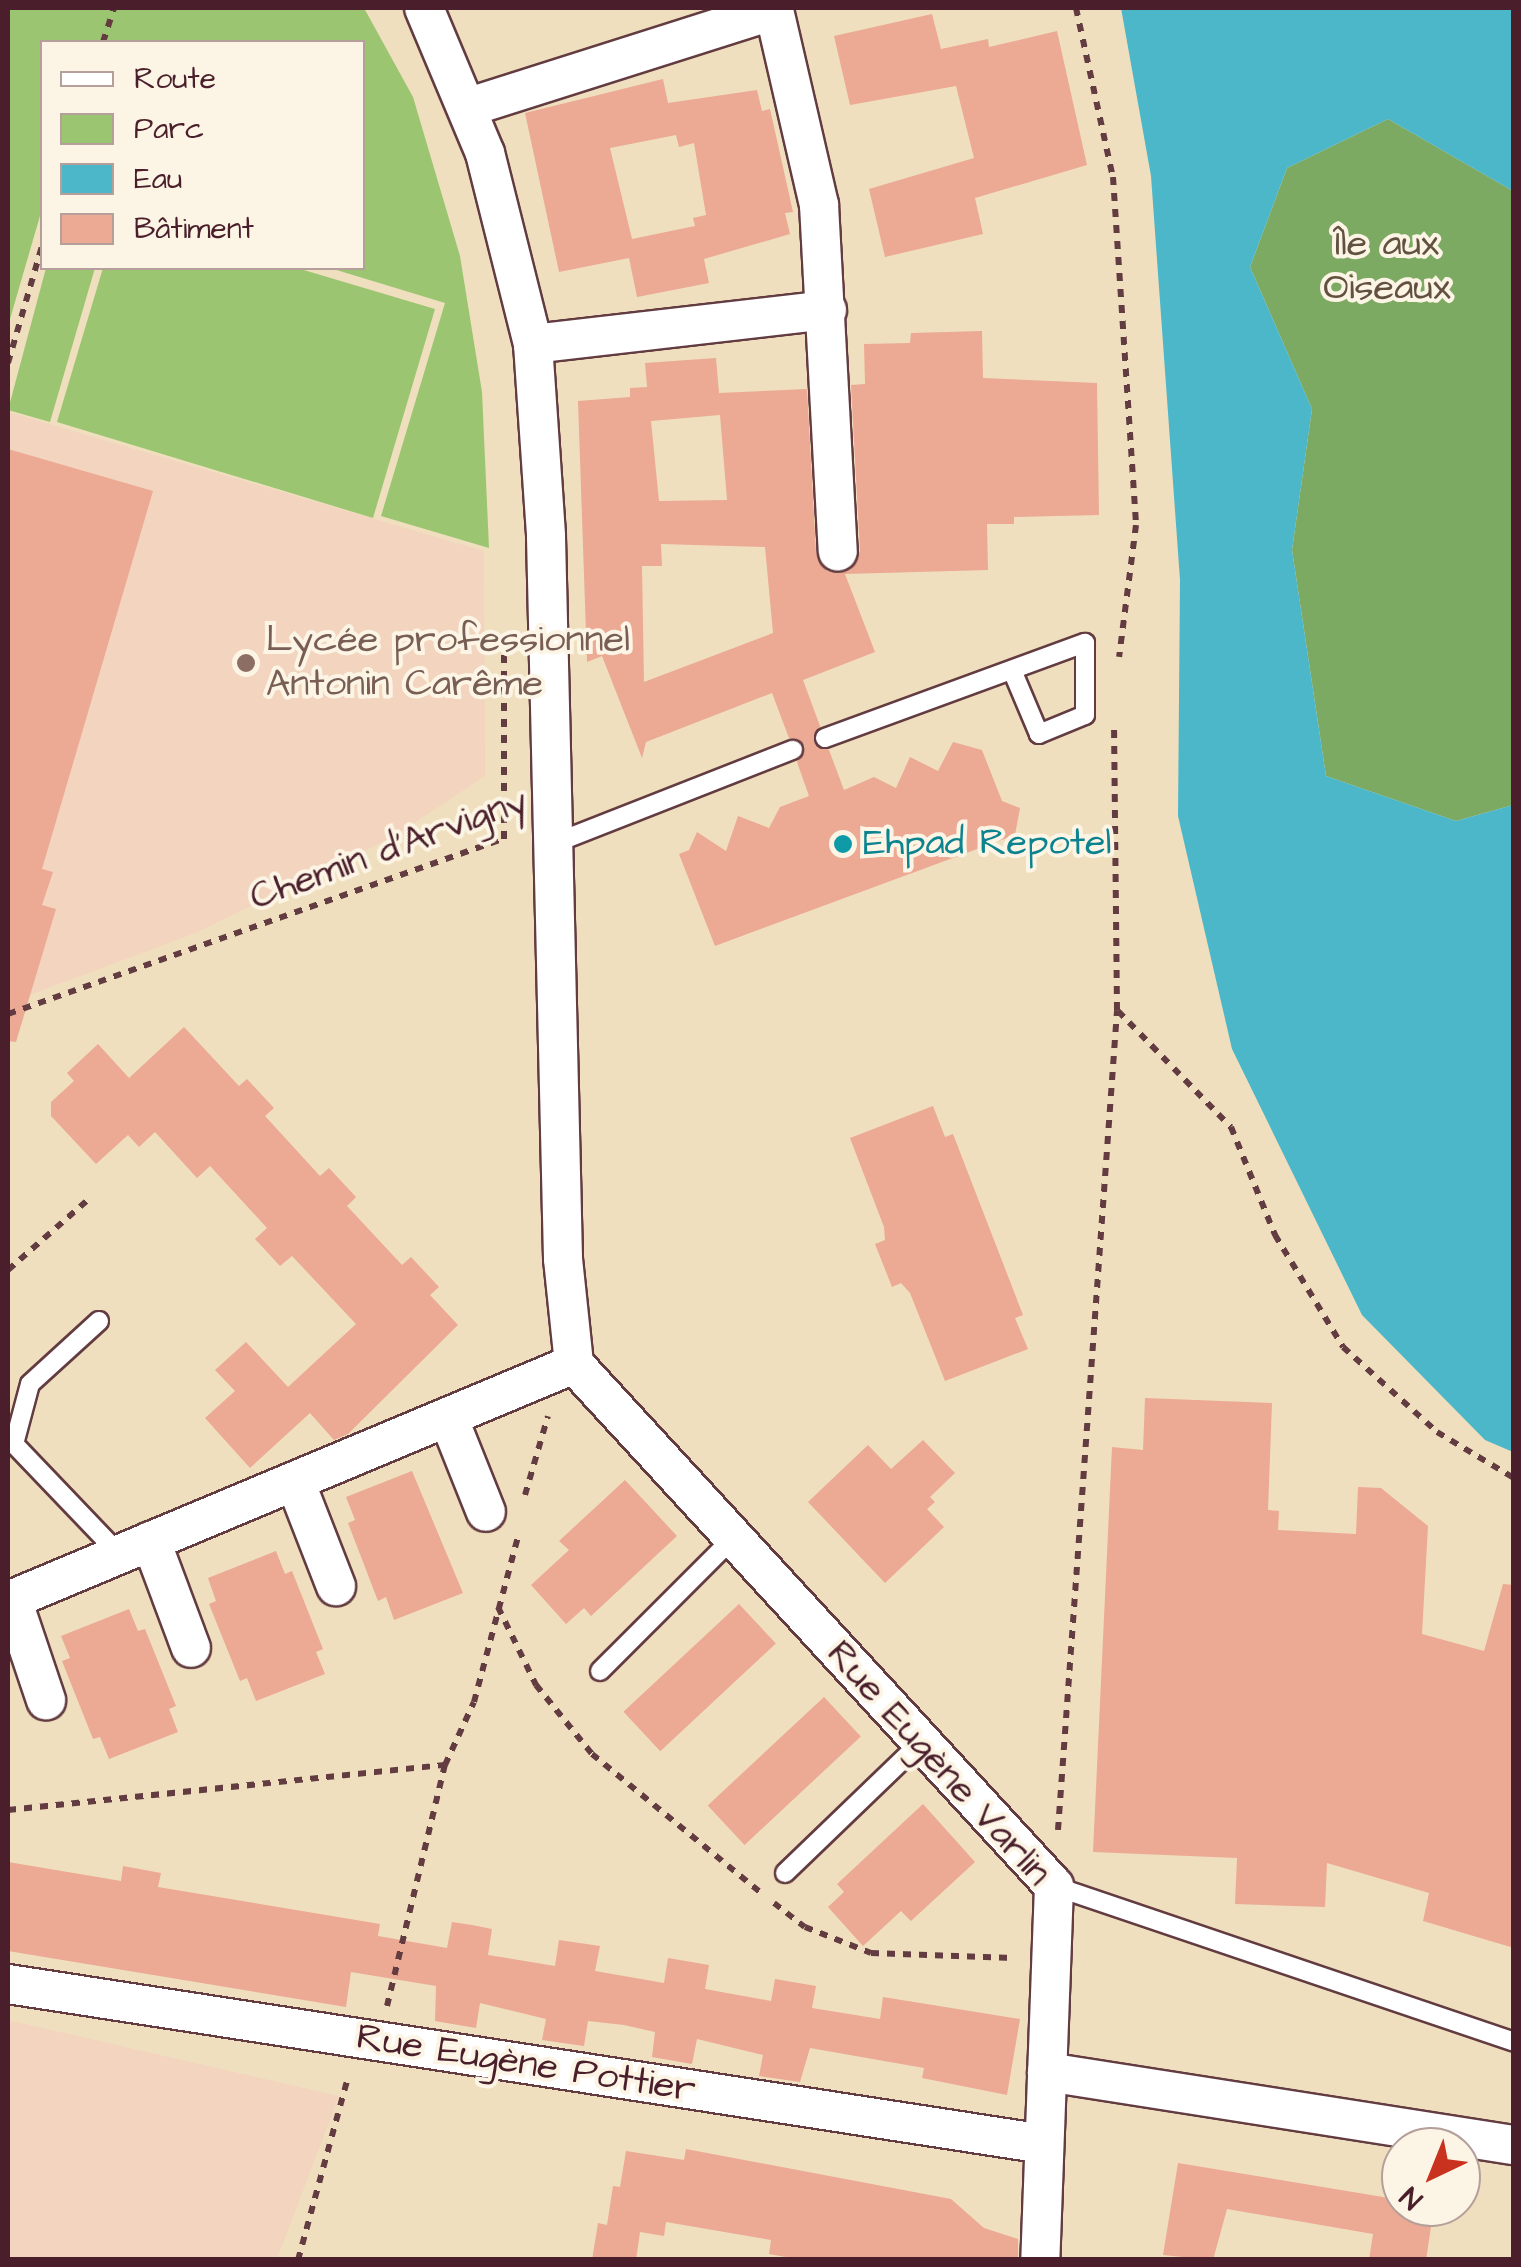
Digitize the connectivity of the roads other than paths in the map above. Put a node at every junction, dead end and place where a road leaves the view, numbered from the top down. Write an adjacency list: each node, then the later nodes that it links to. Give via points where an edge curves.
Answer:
1 (424, 8): 3 (street)
2 (773, 9): 3 (street); 4 (street, via 819,206)
3 (469, 107): 5 (street)
4 (826, 310): 5 (street); 6 (street)
5 (533, 344): 10 (street, via 546,536)
6 (838, 551)
7 (1012, 670): 7 (lane, via 1084,643 1085,715 1040,734); 8 (lane)
8 (825, 738)
9 (793, 750): 10 (lane)
10 (550, 834): 12 (street)
11 (100, 1321): 17 (lane, via 30,1384 14,1444)
12 (566, 1368): 13 (street); 16 (street, Rue Eugène Varlin)
13 (448, 1417): 14 (street); 15 (street)
14 (295, 1481): 17 (street); 18 (street)
15 (503, 1516)
16 (734, 1537): 21 (lane); 23 (street, Rue Eugène Varlin)
17 (135, 1548): 19 (street); 20 (street)
18 (336, 1586)
19 (10, 1600): 22 (street)
20 (191, 1648)
21 (600, 1671)
22 (46, 1700)
23 (922, 1742): 24 (lane); 25 (street, Rue Eugène Varlin)
24 (785, 1873)
25 (1054, 1886): 27 (lane); 28 (street, Rue Eugène Varlin)
26 (8, 1984): 29 (street, Rue Eugène Pottier)
27 (1514, 2042)
28 (1047, 2072): 29 (street, Rue Eugène Varlin); 30 (street)
29 (1044, 2144): 31 (street, Rue Eugène Varlin)
30 (1514, 2146)
31 (1040, 2260)

